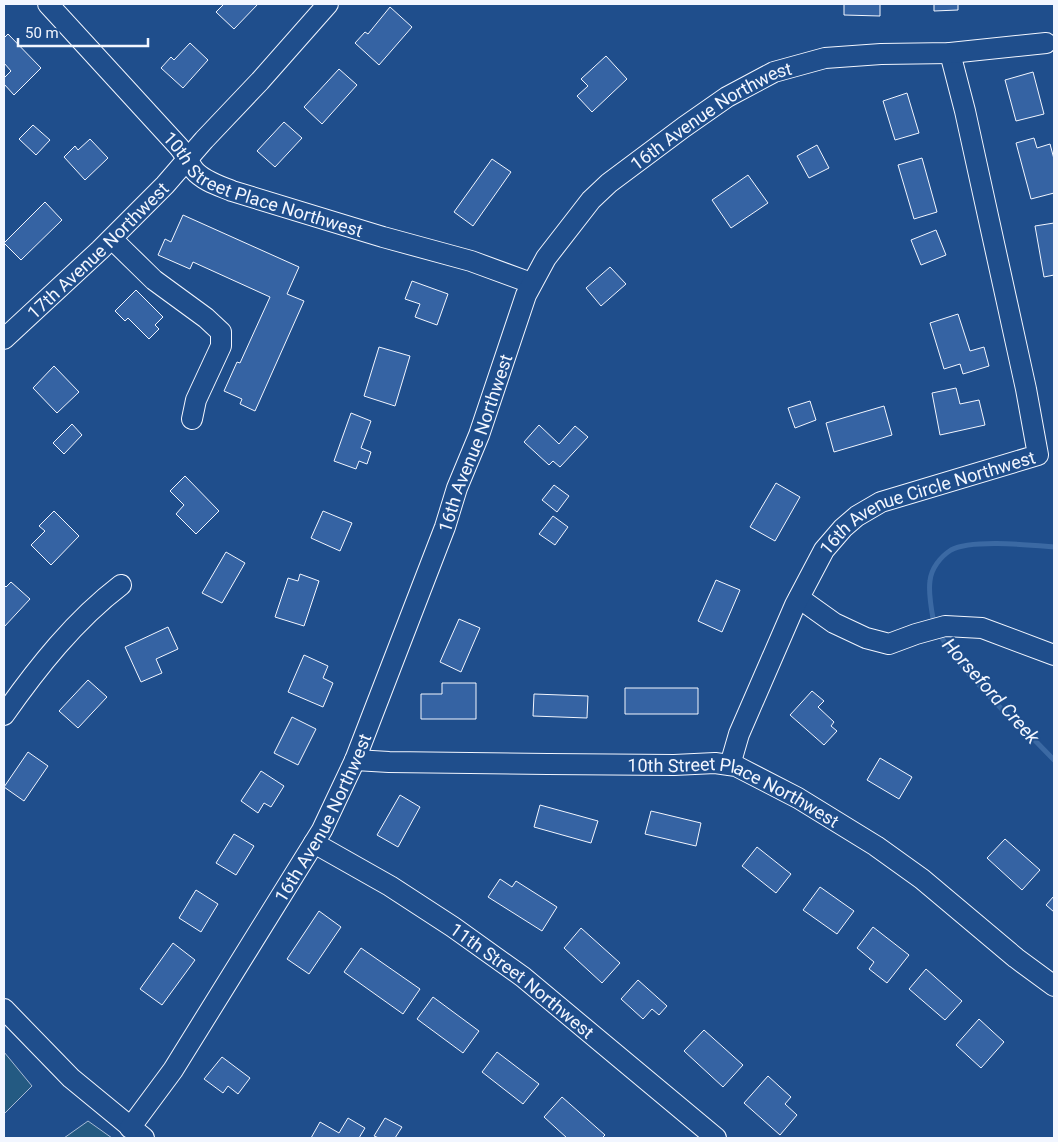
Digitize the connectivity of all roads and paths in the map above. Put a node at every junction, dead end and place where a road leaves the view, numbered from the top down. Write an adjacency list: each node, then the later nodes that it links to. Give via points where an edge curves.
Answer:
1 (48, 4): 5 (street, 10th Street Place Northwest)
2 (328, 4): 5 (street, 17th Avenue Northwest)
3 (1046, 43): 4 (street, 16th Avenue Northwest)
4 (950, 53): 7 (street, 16th Avenue Northwest, via 825,58 774,72 727,97 640,158 591,200); 11 (street, 16th Avenue Circle Northwest, via 1038,455 870,507 843,528 824,550)
5 (188, 158): 6 (street, 17th Avenue Northwest); 7 (street, 10th Street Place Northwest, via 195,171 232,191 471,261)
6 (112, 239): 8 (street, 17th Avenue Northwest); 9 (street, via 154,280 221,332 221,346 196,400)
7 (531, 283): 14 (street, 16th Avenue Northwest, via 445,527)
8 (5, 334)
9 (192, 419)
10 (121, 585): 13 (street, via 100,601 65,638)
11 (798, 598): 12 (street, via 834,623 866,638 889,644 945,626 982,628); 15 (street, 16th Avenue Circle Northwest, via 739,734)
12 (1054, 655)
13 (4, 715)
14 (355, 760): 15 (street, 10th Street Place Northwest); 16 (street, 16th Avenue Northwest)
15 (730, 765): 17 (street, 10th Street Place Northwest, via 798,798 876,846)
16 (314, 843): 19 (street, 16th Avenue Northwest); 20 (street, 11th Street Northwest, via 390,886 523,976)
17 (1054, 986)
18 (4, 1009): 19 (street, via 72,1078)
19 (137, 1133)
20 (716, 1138)

